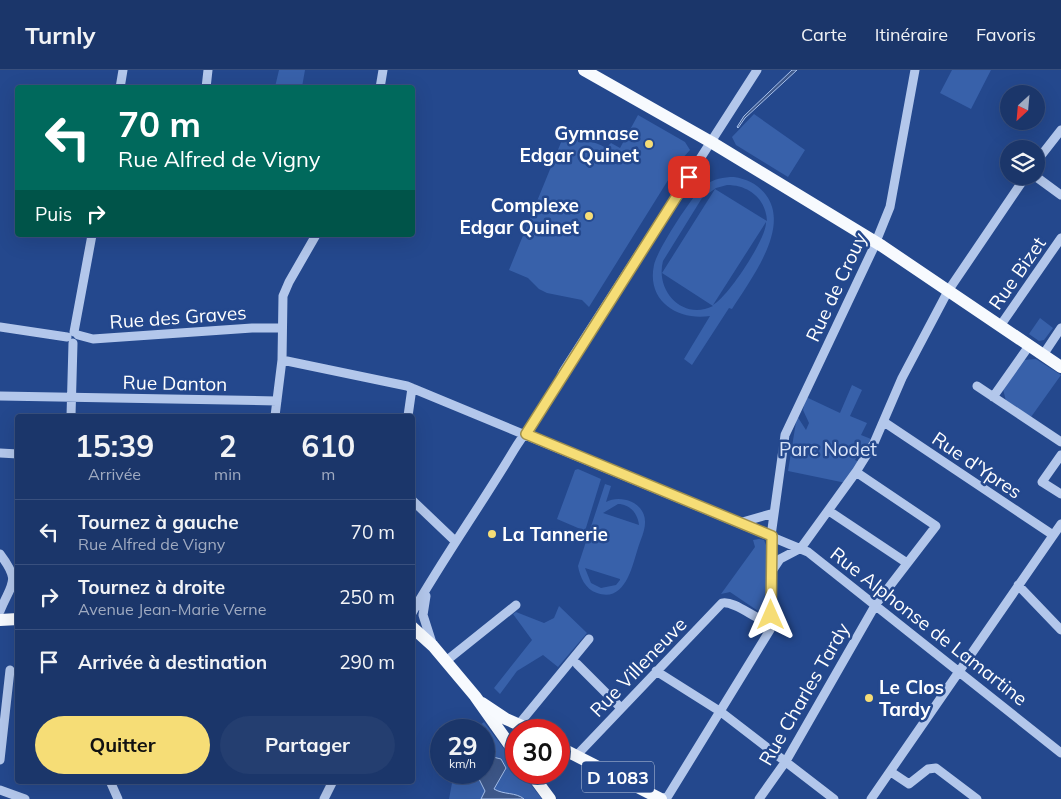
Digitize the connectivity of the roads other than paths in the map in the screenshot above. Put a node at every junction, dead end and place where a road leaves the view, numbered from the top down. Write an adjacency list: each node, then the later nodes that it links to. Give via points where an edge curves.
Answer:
1 (123, 70): 7 (street)
2 (208, 70): 8 (street)
3 (383, 70): 9 (street)
4 (584, 70): 11 (main road)
5 (757, 70): 11 (street)
6 (915, 70): 19 (street, Rue de Crouy, via 890,207)
7 (120, 85)
8 (206, 85)
9 (380, 85)
10 (1061, 130): 12 (street)
11 (712, 142): 19 (main road); 40 (street, via 562,372 557,386)
12 (1045, 150)
13 (1045, 183): 15 (street)
14 (1020, 185): 20 (street)
15 (1061, 195)
16 (92, 237): 25 (street)
17 (315, 237): 23 (street, via 285,289)
18 (1061, 238): 21 (street, Rue Bizet)
19 (876, 243): 20 (main road); 49 (street, Rue de Crouy, via 785,435)
20 (948, 291): 21 (main road); 39 (street, via 902,378)
21 (1000, 326): 26 (main road)
22 (0, 327): 25 (street, Rue des Graves)
23 (282, 328): 25 (street, Rue des Graves, via 93,339); 28 (street)
24 (1061, 328): 27 (street)
25 (73, 337): 33 (street)
26 (1029, 346): 27 (main road); 34 (street)
27 (1043, 355): 29 (main road)
28 (282, 360): 31 (street, Rue Alphonse de Lamartine); 35 (street)
29 (1061, 367)
30 (977, 386): 34 (street)
31 (412, 388): 38 (street); 40 (street, Rue Alphonse de Lamartine)
32 (0, 396): 33 (street, Rue Danton)
33 (71, 397): 35 (street, Rue Danton); 36 (street)
34 (993, 397): 41 (street)
35 (277, 401): 37 (street)
36 (71, 414)
37 (275, 414)
38 (408, 414)
39 (884, 422): 45 (street); 52 (street, Rue d'Ypres)
40 (526, 434): 50 (street, Rue Alphonse de Lamartine); 54 (street)
41 (1061, 442)
42 (0, 453): 43 (street)
43 (15, 454)
44 (1061, 455): 46 (street, via 1042,482)
45 (856, 472): 48 (street); 57 (street, Rue Charles Tardy, via 936,526)
46 (1061, 494)
47 (415, 503): 54 (street)
48 (829, 512): 55 (street); 57 (street)
49 (774, 513): 50 (street); 53 (street, Rue de Crouy)
50 (739, 523): 53 (street, Rue Alphonse de Lamartine)
51 (1061, 524): 52 (street)
52 (1053, 535): 60 (street)
53 (772, 536): 55 (street, Rue Alphonse de Lamartine); 58 (street, Rue de Crouy)
54 (455, 541): 59 (street)
55 (801, 548): 58 (street, via 780,559); 62 (street, Rue Alphonse de Lamartine)
56 (0, 554): 65 (street, via 14,577)
57 (907, 563): 62 (street, Rue Charles Tardy)
58 (771, 574): 68 (street, Rue de Crouy)
59 (430, 584): 61 (street); 64 (street); 72 (street, via 423,615)
60 (1018, 585): 70 (street); 76 (street)
61 (415, 597)
62 (876, 604): 76 (street, Rue Alphonse de Lamartine); 88 (street, Rue Charles Tardy)
63 (516, 605): 73 (street)
64 (415, 608)
65 (0, 611)
66 (15, 619): 67 (main road)
67 (0, 620)
68 (770, 623): 77 (street, Rue Villeneuve, via 724,602); 80 (street, via 770,630)
69 (415, 630): 72 (main road)
70 (1061, 630)
71 (589, 639): 82 (street)
72 (433, 646): 73 (main road)
73 (446, 661): 78 (main road)
74 (577, 664): 79 (street)
75 (10, 670): 87 (street)
76 (959, 670): 85 (street, Rue Alphonse de Lamartine); 89 (street)
77 (656, 671): 79 (street, Rue Villeneuve); 80 (street)
78 (475, 696): 81 (main road, via 487,708); 83 (main road)
79 (620, 707): 86 (street, Rue Villeneuve)
80 (721, 712): 88 (street); 99 (street, via 668,796)
81 (509, 719)
82 (531, 719)
83 (505, 739)
84 (570, 752): 86 (main road, D 1083)
85 (1061, 752)
86 (576, 756): 94 (main road, D 1083)
87 (0, 760)
88 (786, 761): 100 (street, Rue Charles Tardy); 101 (street)
89 (891, 772): 102 (street); 103 (street, via 909,784 928,769 936,768)
90 (111, 784): 96 (street)
91 (332, 784): 97 (street)
92 (539, 784): 98 (main road)
93 (0, 790): 95 (street)
94 (641, 794): 99 (main road, D 1083)
95 (25, 799)
96 (118, 799)
97 (324, 799)
98 (550, 799)
99 (662, 799)
100 (759, 799)
101 (834, 799)
102 (871, 799)
103 (977, 799)

